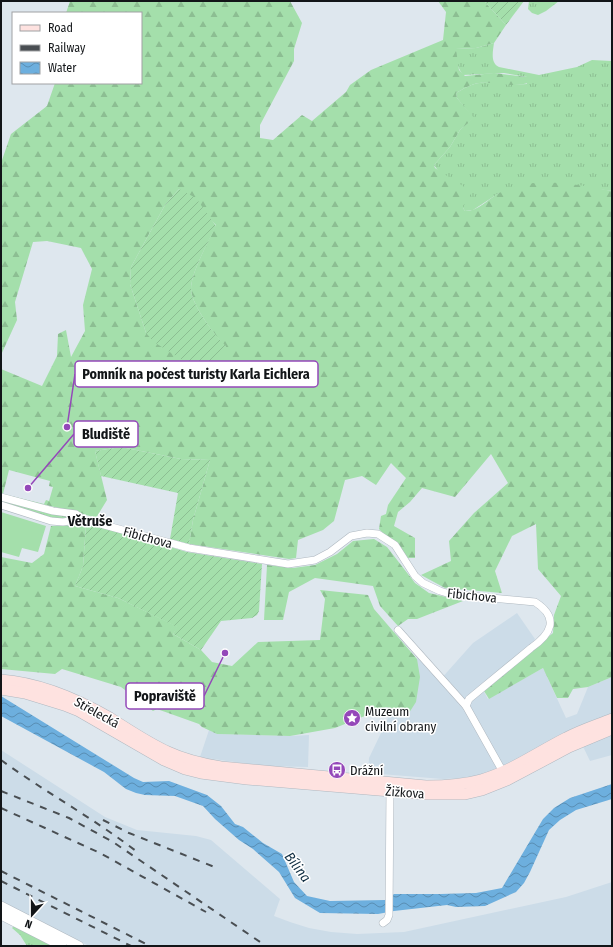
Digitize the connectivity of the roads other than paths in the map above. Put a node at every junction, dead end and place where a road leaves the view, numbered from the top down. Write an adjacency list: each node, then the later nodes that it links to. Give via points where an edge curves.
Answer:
1 (1, 498): 3 (street, Fibichova, via 76,514)
2 (1, 505): 3 (street, Fibichova, via 51,521)
3 (82, 519): 7 (street, Fibichova, via 189,548 288,564 315,560 351,536 378,534 395,545 415,576 440,592 522,600 535,602 542,607 548,613 548,634 470,699)
4 (398, 630): 7 (street)
5 (1, 680): 10 (main road, Střelecká, via 32,685 68,697 108,717)
6 (1, 689): 10 (main road, Střelecká, via 25,693 64,705 164,760)
7 (466, 706): 11 (street)
8 (612, 719): 11 (main road, Žižkova, via 568,737)
9 (612, 729): 12 (main road, Žižkova, via 482,790 445,795)
10 (186, 764): 12 (main road, Žižkova, via 201,773 219,776)
11 (503, 772): 12 (main road, Žižkova, via 464,784)
12 (390, 787): 15 (street, via 389,915)
13 (1, 906): 17 (street)
14 (1, 915): 16 (street)
15 (383, 923)
16 (62, 946)
17 (79, 946)

